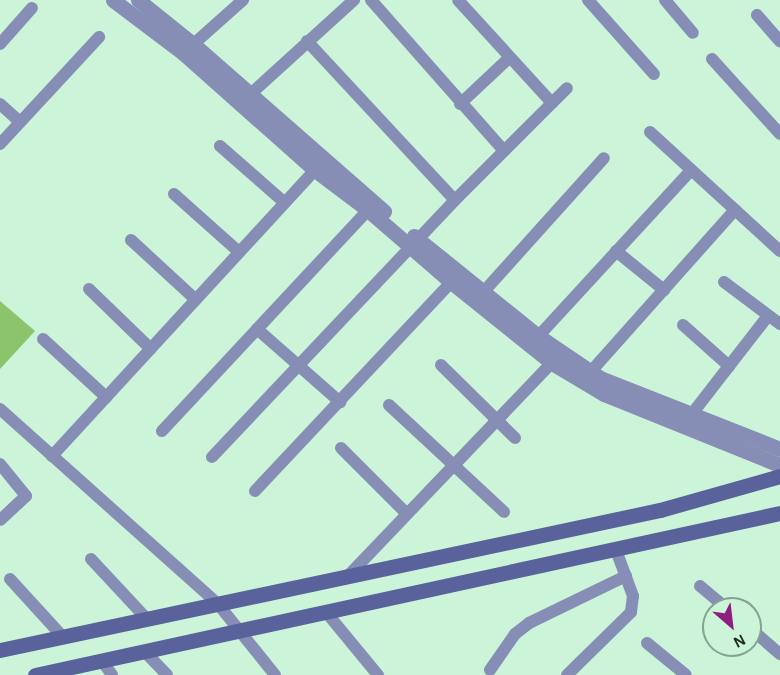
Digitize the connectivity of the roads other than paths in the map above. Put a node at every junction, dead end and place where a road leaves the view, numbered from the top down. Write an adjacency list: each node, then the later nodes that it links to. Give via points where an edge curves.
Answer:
1 (138, 0): 16 (street)
2 (243, 0): 16 (street)
3 (354, 0): 13 (street)
4 (371, 0): 24 (street)
5 (458, 0): 17 (street)
6 (588, 0): 19 (street)
7 (665, 0): 11 (street)
8 (121, 2): 16 (street)
9 (32, 8): 15 (street)
10 (758, 15): 14 (street)
11 (693, 33)
12 (99, 38): 25 (street)
13 (307, 41): 21 (street); 35 (street)
14 (780, 41)
15 (0, 44)
16 (188, 49): 21 (street)
17 (509, 58): 22 (street); 24 (street)
18 (712, 58): 27 (street)
19 (654, 74)
20 (567, 88): 22 (street)
21 (245, 99): 32 (street); 40 (street)
22 (552, 103): 30 (street)
23 (0, 104): 25 (street)
24 (460, 104): 30 (street)
25 (20, 122): 28 (street)
26 (650, 132): 33 (street)
27 (780, 134)
28 (0, 144)
29 (220, 146): 36 (street)
30 (504, 151): 35 (street)
31 (604, 159): 48 (street)
32 (315, 170): 36 (street); 37 (street)
33 (691, 170): 38 (street); 41 (street)
34 (174, 194): 43 (street)
35 (455, 201): 40 (street)
36 (285, 203): 43 (street)
37 (368, 210): 40 (street); 53 (street)
38 (735, 210): 42 (street); 47 (street)
39 (130, 240): 49 (street)
40 (415, 244): 44 (street); 48 (street); 58 (street)
41 (616, 251): 47 (street); 55 (street)
42 (780, 251)
43 (239, 252): 49 (street)
44 (451, 282): 48 (street); 63 (street)
45 (724, 282): 50 (street)
46 (89, 289): 56 (street)
47 (664, 290): 61 (street)
48 (479, 297): 55 (street)
49 (196, 300): 56 (street)
50 (768, 316): 51 (street); 60 (street)
51 (780, 324)
52 (683, 325): 60 (street)
53 (257, 329): 58 (street); 68 (street)
54 (43, 339): 62 (street)
55 (534, 341): 57 (street)
56 (151, 349): 62 (street)
57 (557, 358): 61 (street); 66 (street)
58 (298, 365): 63 (street); 73 (street)
59 (441, 366): 66 (street)
60 (729, 366): 67 (street)
61 (586, 377): 67 (street, via 604,394)
62 (106, 397): 72 (street)
63 (340, 402): 78 (street)
64 (389, 405): 75 (street)
65 (0, 409): 72 (street)
66 (497, 420): 69 (street); 75 (street)
67 (687, 420): 71 (street); 76 (street)
68 (162, 431)
69 (515, 438)
70 (341, 448): 81 (street)
71 (780, 449)
72 (52, 456): 90 (street)
73 (212, 457)
74 (0, 464): 82 (street, via 26,496)
75 (454, 465): 79 (street); 81 (street)
76 (780, 465)
77 (780, 476): 85 (main road, via 660,510)
78 (255, 491)
79 (504, 512)
80 (780, 513): 83 (main road)
81 (407, 514): 85 (street)
82 (0, 520)
83 (616, 550): 86 (street); 91 (main road)
84 (91, 560): 92 (street)
85 (348, 576): 90 (main road)
86 (626, 576): 101 (street, via 529,623 515,634); 107 (street, via 633,596 631,612)
87 (10, 579): 94 (street)
88 (700, 586): 89 (street)
89 (713, 597)
90 (218, 604): 92 (main road); 93 (street)
91 (326, 612): 93 (main road); 106 (street)
92 (147, 619): 94 (main road)
93 (239, 631): 98 (main road); 105 (street)
94 (63, 637): 97 (main road)
95 (762, 638): 99 (street)
96 (648, 644): 108 (street)
97 (0, 650)
98 (144, 651): 100 (main road); 104 (street)
99 (780, 654)
100 (102, 661): 102 (main road); 103 (street)
101 (490, 670)
102 (35, 675)
103 (112, 675)
104 (167, 675)
105 (275, 675)
106 (378, 675)
107 (567, 675)
108 (686, 675)

